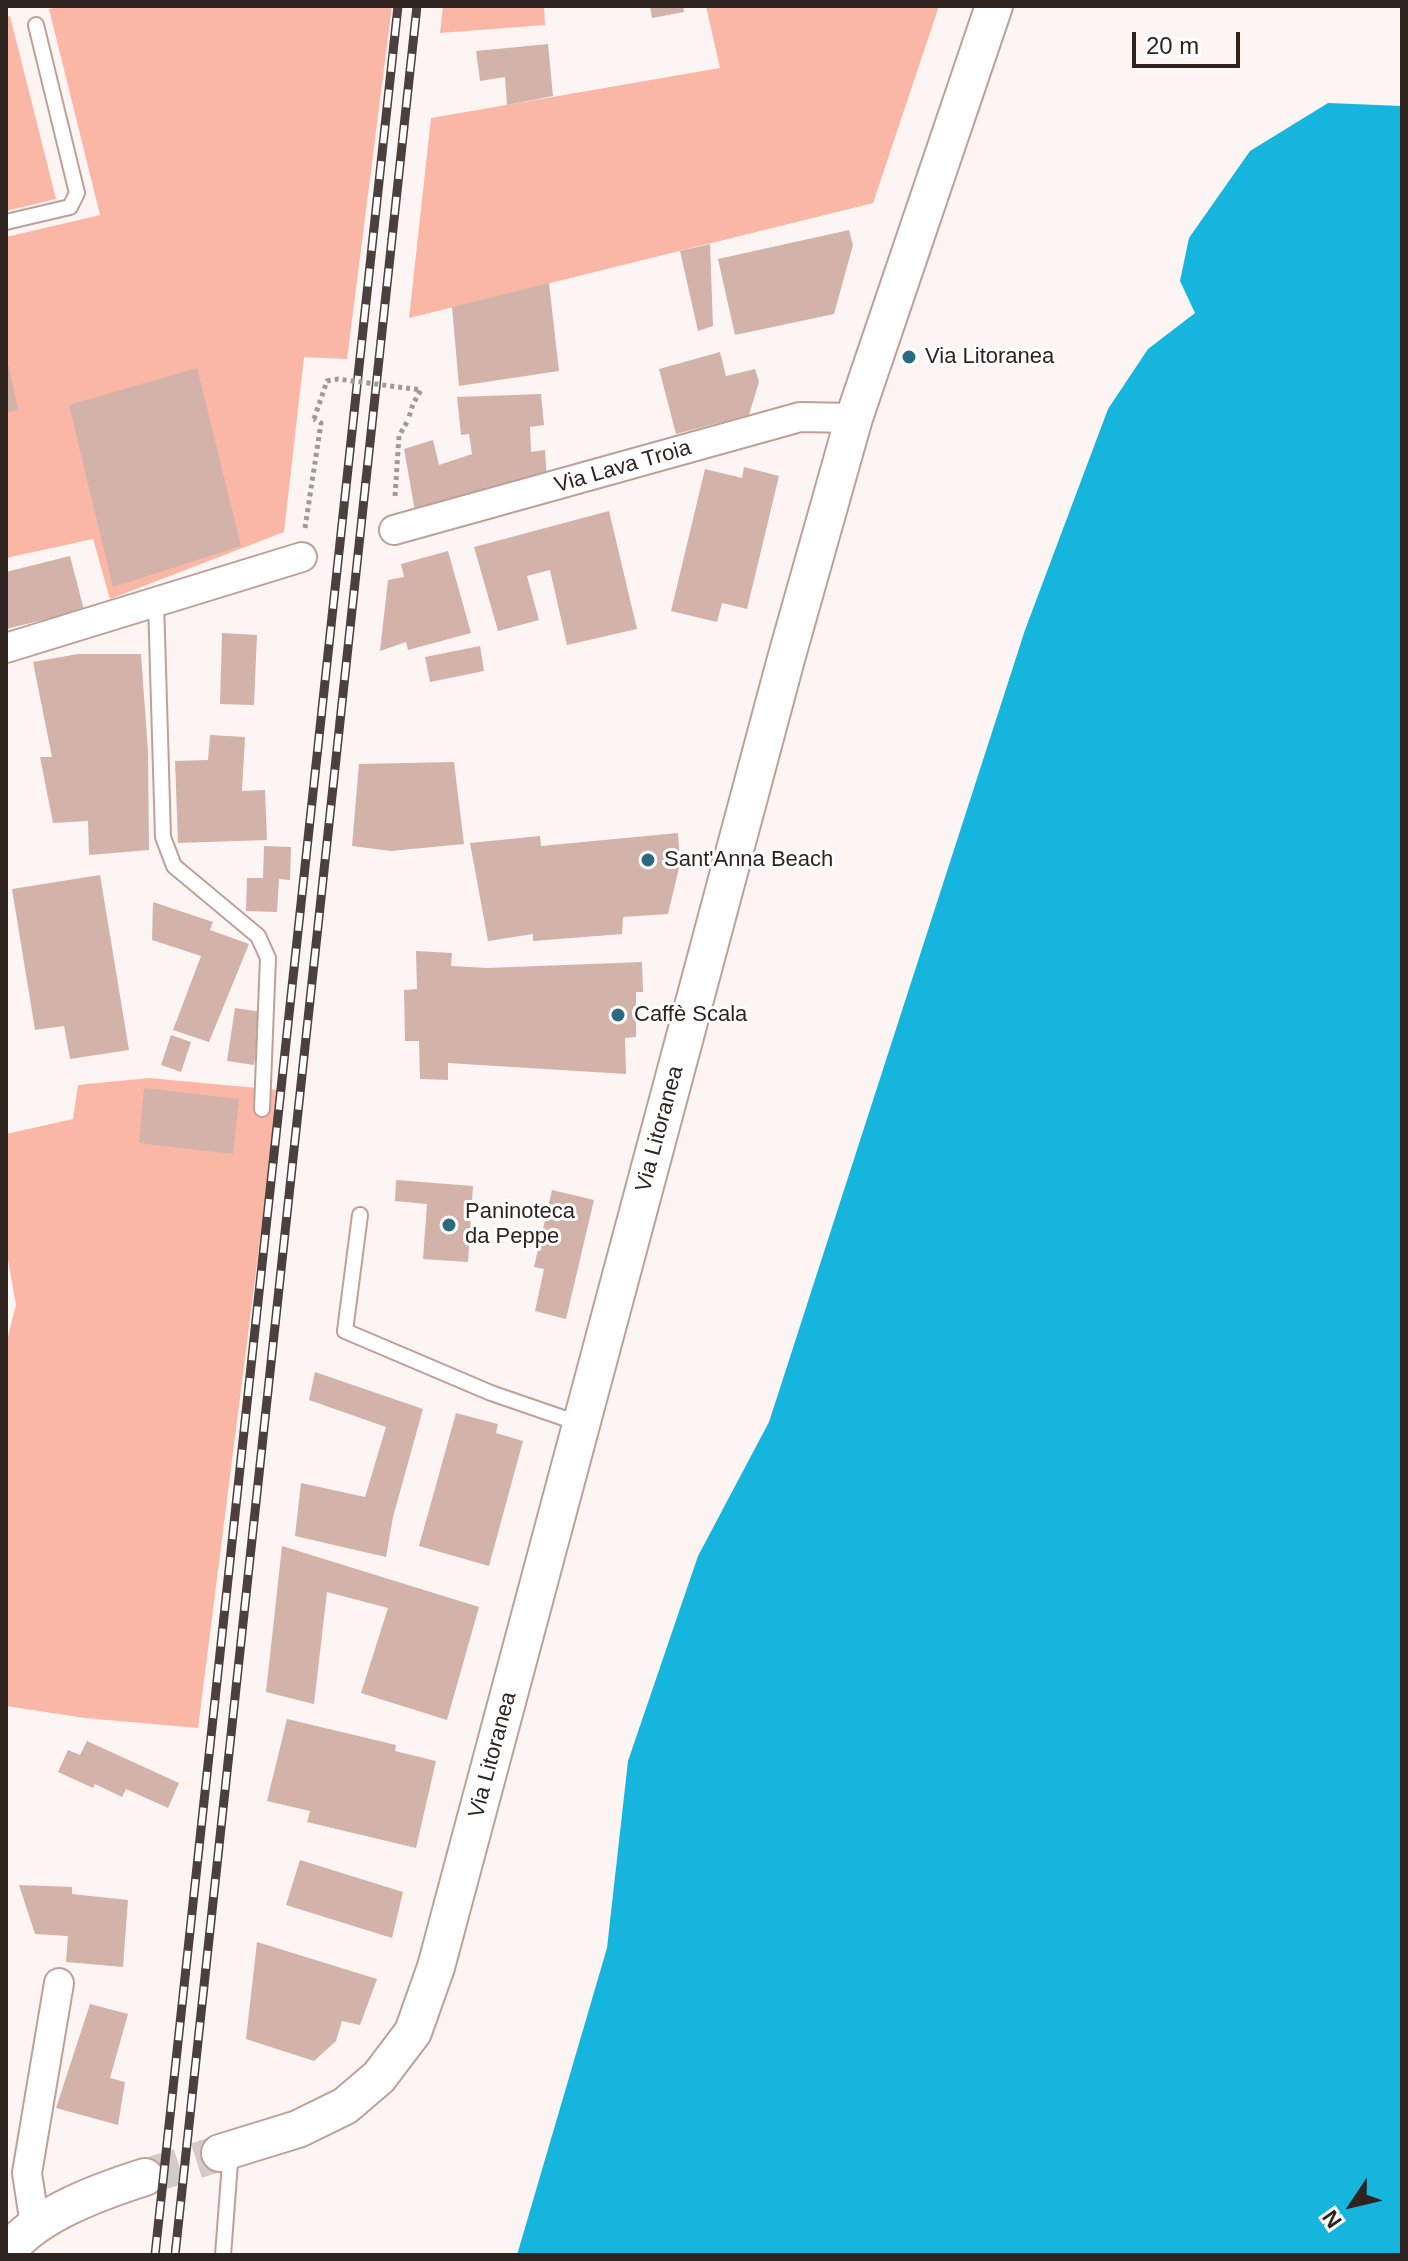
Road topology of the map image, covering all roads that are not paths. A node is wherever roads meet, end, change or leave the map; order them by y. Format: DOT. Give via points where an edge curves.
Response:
graph roads {
  1 [pos="994,6"];
  2 [pos="36,25"];
  3 [pos="6,222"];
  4 [pos="854,418"];
  5 [pos="394,530"];
  6 [pos="302,557"];
  7 [pos="156,602"];
  8 [pos="6,648"];
  9 [pos="262,1109"];
  10 [pos="360,1215"];
  11 [pos="581,1424"];
  12 [pos="59,1983"];
  13 [pos="225,2152"];
  14 [pos="145,2177"];
  15 [pos="35,2225"];
  16 [pos="6,2254"];
  17 [pos="223,2255"];
  1 -- 4 [label="street, Via Litoranea"];
  2 -- 3 [label="lane" via="77,193 70,207"];
  4 -- 5 [label="street, Via Lava Troia" via="800,417"];
  4 -- 11 [label="street, Via Litoranea"];
  6 -- 7 [label="street"];
  7 -- 8 [label="street"];
  7 -- 9 [label="lane" via="163,837 174,866 258,936 268,958"];
  10 -- 11 [label="lane" via="345,1331 491,1393"];
  11 -- 13 [label="street, Via Litoranea" via="436,1967 413,2032 379,2077 345,2106 298,2129"];
  12 -- 15 [label="street" via="27,2173"];
  13 -- 17 [label="lane"];
  14 -- 15 [label="street"];
  15 -- 16 [label="street"];
}
